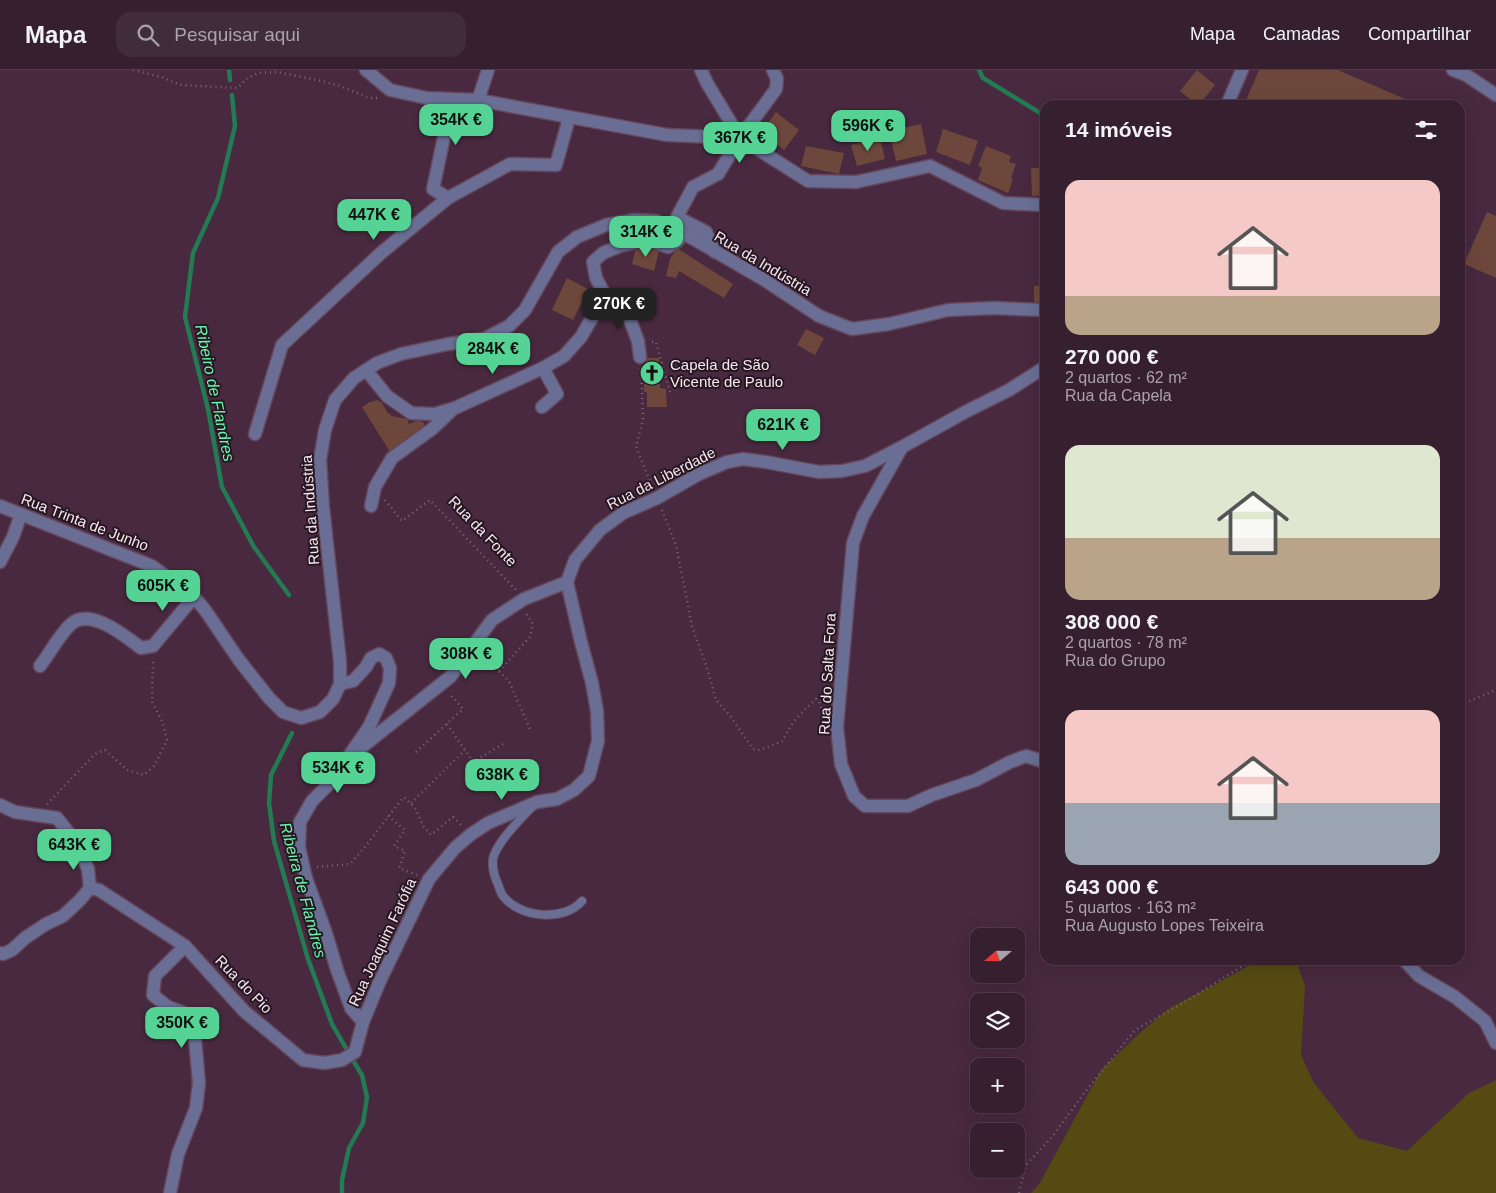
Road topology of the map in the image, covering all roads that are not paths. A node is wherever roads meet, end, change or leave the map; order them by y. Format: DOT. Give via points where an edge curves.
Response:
graph roads {
  1 [pos="366,70"];
  2 [pos="488,70"];
  3 [pos="700,70"];
  4 [pos="773,70"];
  5 [pos="1242,70"];
  6 [pos="1453,70"];
  7 [pos="1496,96"];
  8 [pos="452,99"];
  9 [pos="478,100"];
  10 [pos="1228,100"];
  11 [pos="569,118"];
  12 [pos="740,138"];
  13 [pos="448,198"];
  14 [pos="1040,205"];
  15 [pos="683,234"];
  16 [pos="716,252"];
  17 [pos="605,295"];
  18 [pos="1040,310"];
  19 [pos="640,357"];
  20 [pos="543,368"];
  21 [pos="366,370"];
  22 [pos="1040,370"];
  23 [pos="542,407"];
  24 [pos="455,408"];
  25 [pos="255,434"];
  26 [pos="902,447"];
  27 [pos="0,506"];
  28 [pos="371,506"];
  29 [pos="21,514"];
  30 [pos="0,562"];
  31 [pos="567,582"];
  32 [pos="194,597"];
  33 [pos="40,666"];
  34 [pos="340,684"];
  35 [pos="349,757"];
  36 [pos="1040,760"];
  37 [pos="537,802"];
  38 [pos="0,805"];
  39 [pos="90,888"];
  40 [pos="582,901"];
  41 [pos="185,946"];
  42 [pos="0,953"];
  43 [pos="1409,965"];
  44 [pos="363,1022"];
  45 [pos="1496,1042"];
  46 [pos="170,1193"];
  1 -- 8 [label="street" via="390,90 427,98"];
  2 -- 9 [label="street"];
  3 -- 12 [label="street"];
  4 -- 12 [label="street" via="777,79 776,90"];
  5 -- 10 [label="street"];
  6 -- 7 [label="street"];
  8 -- 9 [label="street"];
  8 -- 13 [label="street" via="433,190"];
  9 -- 11 [label="street"];
  11 -- 12 [label="street" via="668,135"];
  11 -- 13 [label="street" via="556,165 510,164"];
  12 -- 14 [label="street" via="808,181 856,182 930,166 1004,203"];
  12 -- 16 [label="street" via="718,174 693,187 677,217 706,232"];
  13 -- 25 [label="street" via="381,253 282,345"];
  15 -- 16 [label="street, Rua da Indústria"];
  15 -- 17 [label="street" via="668,247 647,240 603,253 593,262 596,278"];
  15 -- 21 [label="street, Rua da Indústria" via="656,221 641,220 606,225 577,237 558,252 524,310 509,326 484,339 401,354"];
  16 -- 18 [label="street, Rua da Indústria" via="819,316 852,329 948,310"];
  17 -- 19 [label="street" via="622,299 638,341"];
  17 -- 20 [label="street" via="581,337 564,356"];
  20 -- 23 [label="street" via="557,394"];
  20 -- 24 [label="street"];
  21 -- 24 [label="street" via="387,396 411,412 435,414"];
  21 -- 34 [label="street, Rua da Indústria" via="354,378 335,400 324,430 320,460"];
  22 -- 26 [label="street, Rua da Liberdade"];
  24 -- 28 [label="street" via="392,458 375,487"];
  26 -- 31 [label="street, Rua da Liberdade" via="865,466 842,471 819,472 743,459 727,462 623,513 600,530 575,560"];
  26 -- 36 [label="street, Rua do Salta Fora" via="863,516 853,542 837,727 841,764 854,796 865,806 908,806 976,780 1026,756"];
  27 -- 29 [label="street, Rua Trinta de Junho"];
  29 -- 30 [label="street"];
  29 -- 32 [label="street, Rua Trinta de Junho" via="152,566"];
  31 -- 35 [label="street" via="520,601 492,620 450,677"];
  31 -- 37 [label="street, Rua Joaquim Farófia" via="592,683 598,741 589,776 574,790 557,799"];
  32 -- 33 [label="street" via="153,646 141,648 94,619 80,618 71,624"];
  32 -- 34 [label="street, Rua Trinta de Junho" via="239,660 283,712 301,718 320,712 333,699"];
  34 -- 35 [label="street" via="353,681 379,654 386,658 390,668 389,683 369,727"];
  35 -- 44 [label="street" via="312,801 300,822 299,847 337,970 351,1008"];
  37 -- 40 [label="lane" via="504,839 494,858 494,873 502,896 531,914 544,915 558,914"];
  37 -- 44 [label="street, Rua Joaquim Farófia" via="488,823 470,835 429,879"];
  38 -- 39 [label="street" via="15,812 57,818 76,842 88,869"];
  39 -- 41 [label="street, Rua do Pio" via="99,890"];
  39 -- 42 [label="street" via="63,916 46,924 12,950"];
  41 -- 44 [label="street, Rua do Pio" via="244,1010 303,1060 324,1063 342,1060 355,1052"];
  41 -- 46 [label="street" via="155,976 153,995 168,1007 192,1016 195,1035 199,1083 196,1108 178,1154"];
  43 -- 45 [label="street" via="1419,976 1455,997 1485,1021"];
}
